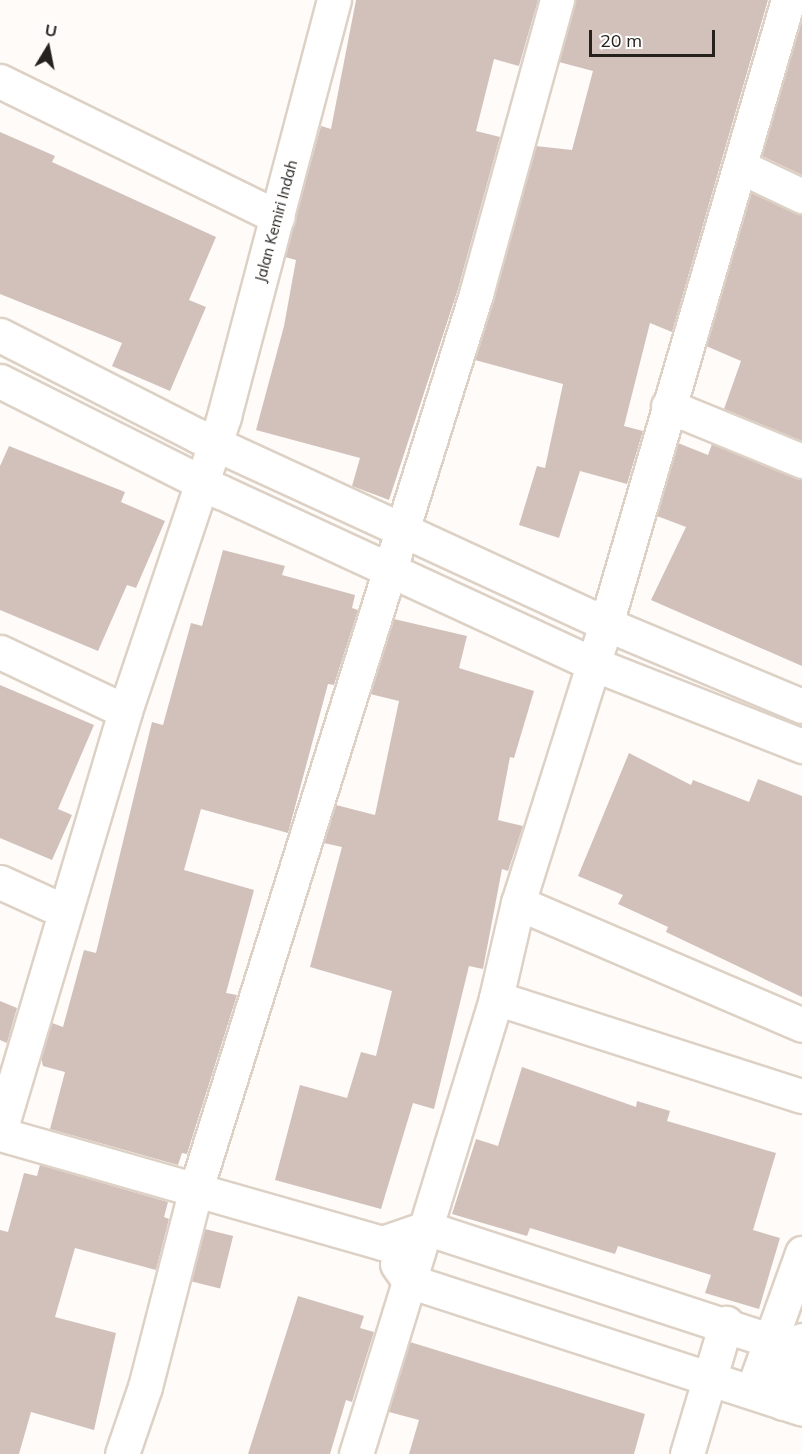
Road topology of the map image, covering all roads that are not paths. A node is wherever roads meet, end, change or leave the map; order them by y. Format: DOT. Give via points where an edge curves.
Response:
graph roads {
  1 [pos="334,0"];
  2 [pos="557,0"];
  3 [pos="789,0"];
  4 [pos="0,81"];
  5 [pos="741,166"];
  6 [pos="802,196"];
  7 [pos="277,217"];
  8 [pos="0,336"];
  9 [pos="0,381"];
  10 [pos="669,406"];
  11 [pos="215,442"];
  12 [pos="802,461"];
  13 [pos="201,482"];
  14 [pos="399,527"];
  15 [pos="388,566"];
  16 [pos="606,624"];
  17 [pos="0,652"];
  18 [pos="593,664"];
  19 [pos="802,706"];
  20 [pos="125,711"];
  21 [pos="802,746"];
  22 [pos="0,882"];
  23 [pos="518,903"];
  24 [pos="64,911"];
  25 [pos="496,998"];
  26 [pos="802,1026"];
  27 [pos="802,1096"];
  28 [pos="0,1133"];
  29 [pos="195,1192"];
  30 [pos="426,1228"];
  31 [pos="382,1244"];
  32 [pos="802,1253"];
  33 [pos="410,1281"];
  34 [pos="726,1323"];
  35 [pos="794,1345"];
  36 [pos="711,1377"];
  37 [pos="752,1392"];
  38 [pos="793,1406"];
  39 [pos="122,1454"];
  40 [pos="356,1454"];
  41 [pos="687,1454"];
  1 -- 7 [label="street, Jalan Kemiri Indah"];
  2 -- 14 [label="street" via="476,294"];
  3 -- 5 [label="street"];
  4 -- 7 [label="street"];
  5 -- 6 [label="street"];
  5 -- 10 [label="street"];
  7 -- 11 [label="street, Jalan Kemiri Indah"];
  8 -- 11 [label="street"];
  9 -- 13 [label="street"];
  10 -- 12 [label="street"];
  10 -- 16 [label="street"];
  11 -- 13 [label="street, Jalan Kemiri Indah"];
  11 -- 14 [label="street"];
  13 -- 15 [label="street"];
  13 -- 20 [label="street, Jalan Kemiri Indah"];
  14 -- 15 [label="street"];
  14 -- 16 [label="street"];
  15 -- 18 [label="street"];
  15 -- 29 [label="street"];
  16 -- 18 [label="street"];
  16 -- 19 [label="street"];
  17 -- 20 [label="street"];
  18 -- 21 [label="street"];
  18 -- 23 [label="street"];
  20 -- 24 [label="street, Jalan Kemiri Indah"];
  22 -- 24 [label="street"];
  23 -- 25 [label="street"];
  23 -- 26 [label="street"];
  24 -- 28 [label="street, Jalan Kemiri Indah"];
  25 -- 27 [label="street"];
  25 -- 30 [label="street"];
  28 -- 29 [label="street"];
  29 -- 31 [label="street"];
  29 -- 39 [label="street" via="145,1387"];
  30 -- 31 [label="street"];
  30 -- 33 [label="street"];
  30 -- 34 [label="street"];
  31 -- 33 [label="street"];
  32 -- 35 [label="street"];
  33 -- 36 [label="street"];
  33 -- 40 [label="street"];
  34 -- 35 [label="street"];
  34 -- 36 [label="street"];
  35 -- 37 [label="street"];
  35 -- 38 [label="street"];
  36 -- 37 [label="street"];
  36 -- 41 [label="street"];
  37 -- 38 [label="street"];
}
